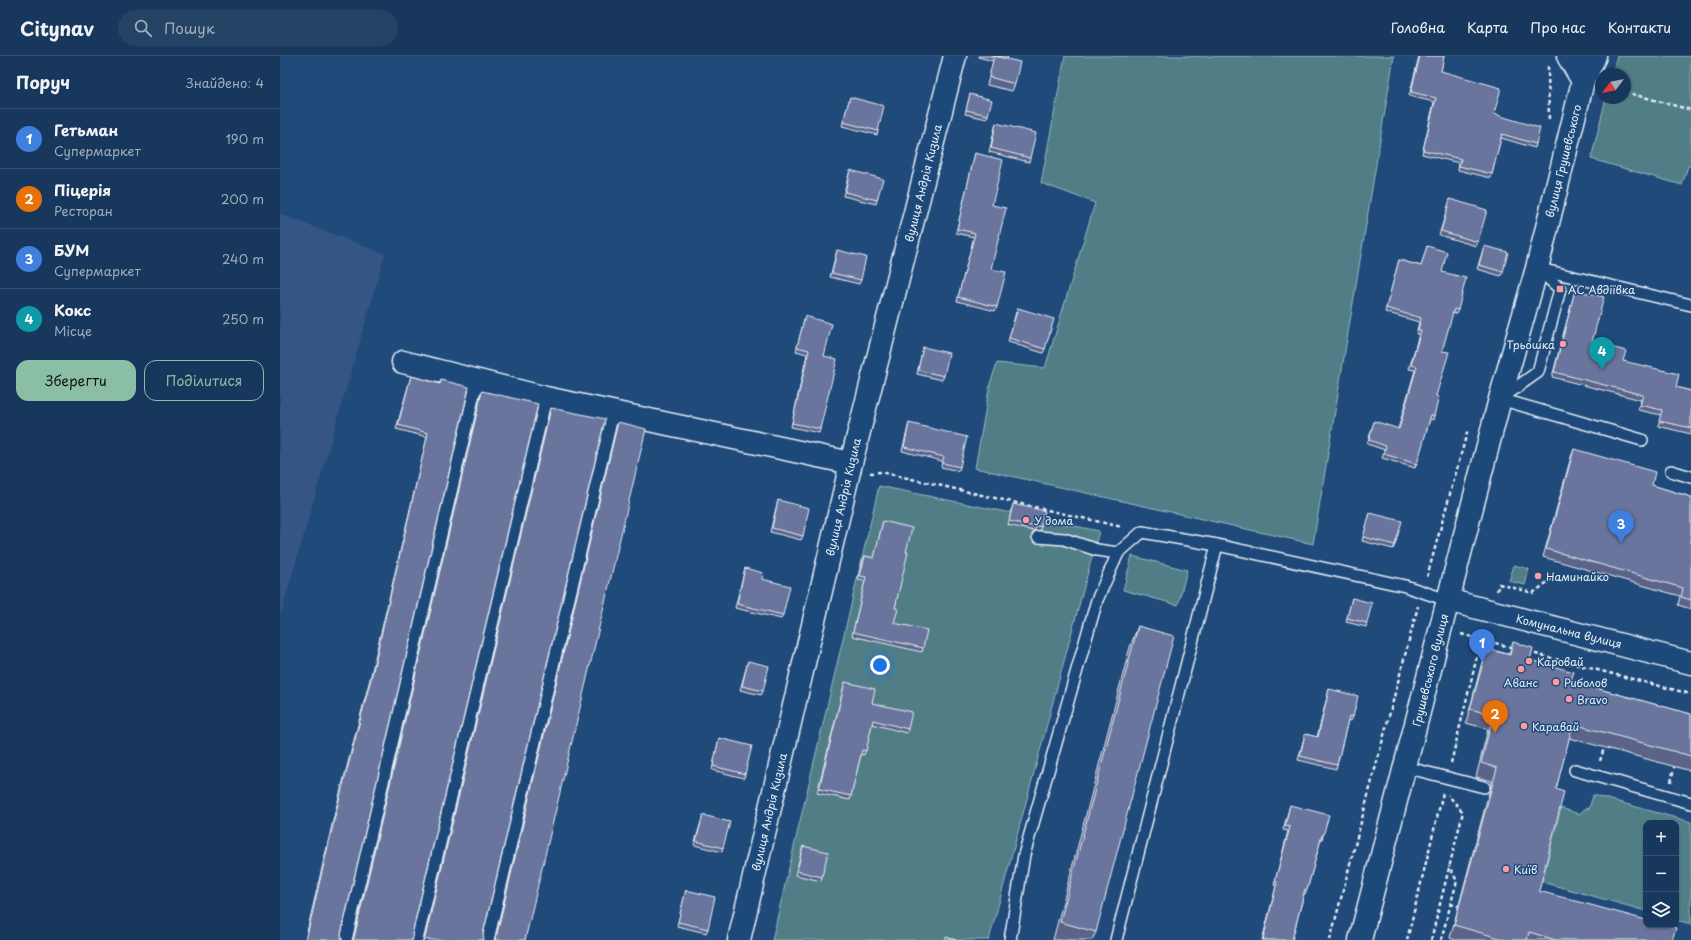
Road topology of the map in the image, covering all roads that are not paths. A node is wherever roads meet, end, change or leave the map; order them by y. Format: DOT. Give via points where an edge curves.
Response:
graph roads {
  1 [pos="955,56"];
  2 [pos="1595,56"];
  3 [pos="1558,60"];
  4 [pos="1583,81"];
  5 [pos="1537,268"];
  6 [pos="1691,305"];
  7 [pos="403,362"];
  8 [pos="477,380"];
  9 [pos="546,398"];
  10 [pos="1500,399"];
  11 [pos="613,412"];
  12 [pos="1642,440"];
  13 [pos="851,463"];
  14 [pos="1671,471"];
  15 [pos="1691,477"];
  16 [pos="1038,536"];
  17 [pos="1217,545"];
  18 [pos="1118,554"];
  19 [pos="1447,600"];
  20 [pos="1691,663"];
  21 [pos="1405,766"];
  22 [pos="1575,770"];
  23 [pos="1484,787"];
  24 [pos="1691,803"];
  25 [pos="346,940"];
  26 [pos="417,940"];
  27 [pos="488,940"];
  28 [pos="739,940"];
  29 [pos="1010,940"];
  30 [pos="1116,940"];
  31 [pos="1360,940"];
  1 -- 13 [label="street, вулиця Андрія Кизила"];
  2 -- 4 [label="street, вулиця Грушевського"];
  3 -- 4 [label="street"];
  4 -- 5 [label="street, вулиця Грушевського"];
  5 -- 6 [label="lane"];
  5 -- 10 [label="street, вулиця Грушевського"];
  5 -- 10 [label="lane" via="1560,289 1538,372"];
  7 -- 8 [label="street"];
  8 -- 9 [label="street"];
  8 -- 25 [label="lane"];
  9 -- 11 [label="street"];
  9 -- 26 [label="lane"];
  10 -- 12 [label="lane"];
  10 -- 19 [label="street, Грушевського вулиця"];
  11 -- 13 [label="street"];
  11 -- 27 [label="lane"];
  13 -- 28 [label="street, вулиця Андрія Кизила"];
  14 -- 15 [label="lane"];
  16 -- 18 [label="lane" via="1064,539"];
  17 -- 18 [label="lane" via="1142,532"];
  17 -- 19 [label="lane" via="1405,586"];
  17 -- 30 [label="lane"];
  18 -- 29 [label="lane" via="1097,600 1026,847"];
  19 -- 20 [label="street, Комунальна вулиця"];
  19 -- 21 [label="street, Грушевського вулиця"];
  21 -- 23 [label="lane"];
  21 -- 31 [label="street, Грушевського вулиця"];
  22 -- 24 [label="lane"];
}
